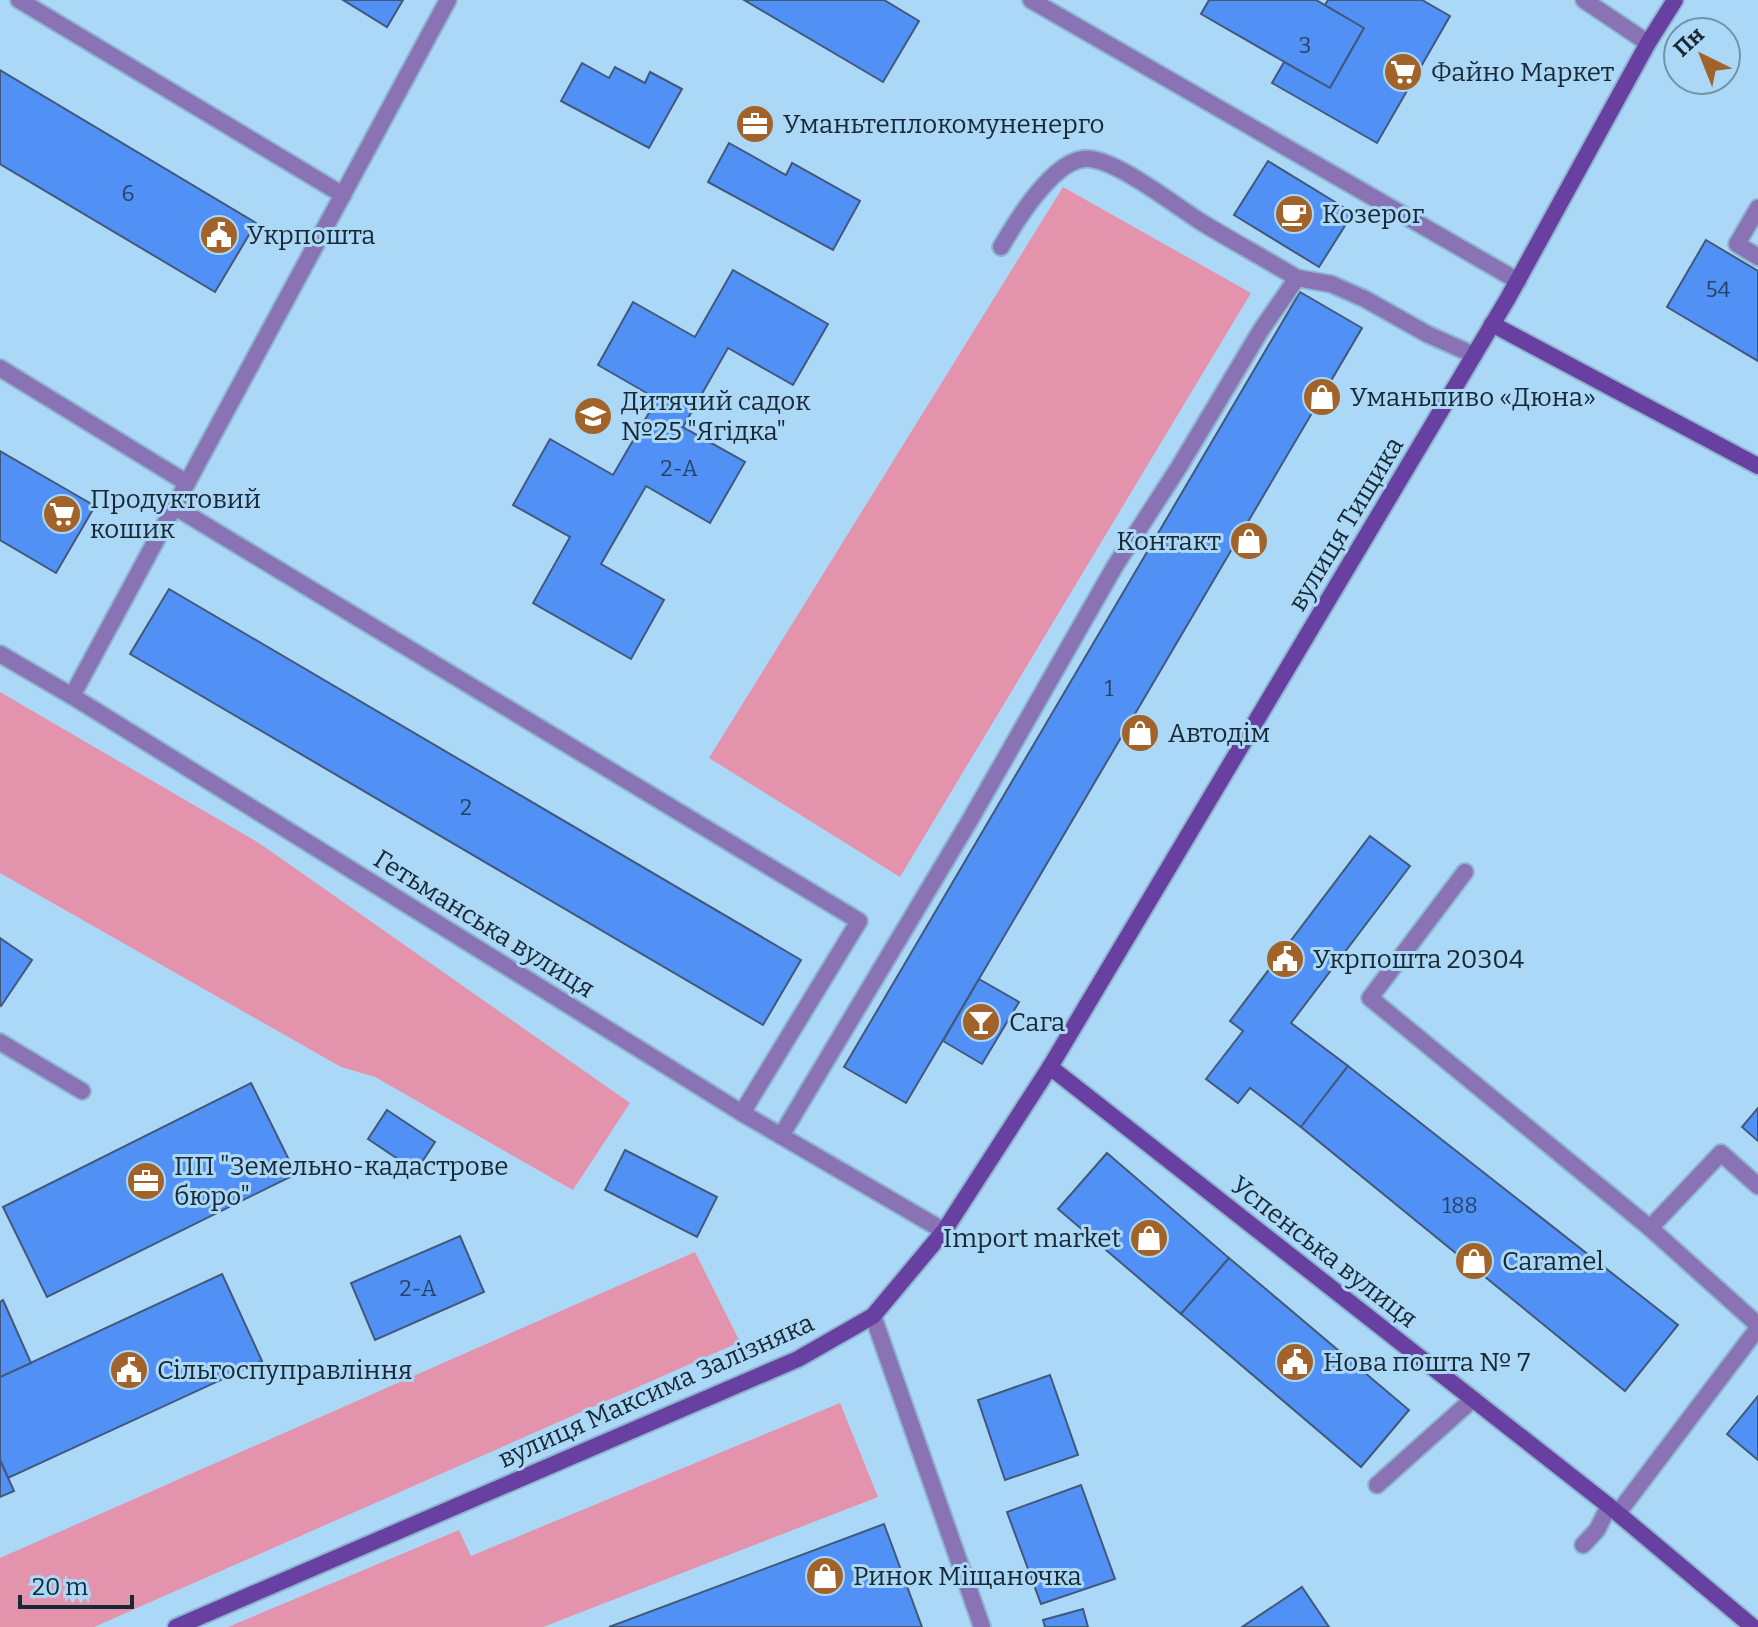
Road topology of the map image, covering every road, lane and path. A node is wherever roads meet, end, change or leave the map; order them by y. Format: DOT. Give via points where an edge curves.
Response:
graph roads {
  1 [pos="19,0"];
  2 [pos="448,0"];
  3 [pos="1031,0"];
  4 [pos="1584,0"];
  5 [pos="1675,0"];
  6 [pos="1648,43"];
  7 [pos="343,195"];
  8 [pos="1758,208"];
  9 [pos="1001,247"];
  10 [pos="1758,257"];
  11 [pos="1297,278"];
  12 [pos="1518,281"];
  13 [pos="1492,324"];
  14 [pos="1474,355"];
  15 [pos="0,368"];
  16 [pos="1758,466"];
  17 [pos="187,483"];
  18 [pos="175,507"];
  19 [pos="0,654"];
  20 [pos="72,696"];
  21 [pos="1465,872"];
  22 [pos="0,1042"];
  23 [pos="1050,1067"];
  24 [pos="82,1091"];
  25 [pos="742,1113"];
  26 [pos="781,1136"];
  27 [pos="1758,1186"];
  28 [pos="1650,1228"];
  29 [pos="944,1231"];
  30 [pos="873,1316"];
  31 [pos="1758,1326"];
  32 [pos="1473,1399"];
  33 [pos="1377,1485"];
  34 [pos="1614,1509"];
  35 [pos="1583,1545"];
  36 [pos="176,1627"];
  37 [pos="982,1627"];
  38 [pos="1753,1627"];
  1 -- 7 [label="street"];
  2 -- 7 [label="street"];
  3 -- 12 [label="street"];
  4 -- 6 [label="street"];
  5 -- 6 [label="main road, вулиця Тищика"];
  6 -- 12 [label="main road, вулиця Тищика"];
  7 -- 17 [label="street"];
  8 -- 10 [label="street" via="1737,244"];
  9 -- 11 [label="street" via="1059,170 1083,159 1097,160"];
  11 -- 14 [label="street" via="1331,284"];
  11 -- 26 [label="street" via="1115,566"];
  12 -- 13 [label="main road, вулиця Тищика"];
  13 -- 14 [label="main road, вулиця Тищика"];
  13 -- 16 [label="main road"];
  14 -- 23 [label="main road, вулиця Тищика"];
  15 -- 17 [label="street"];
  17 -- 18 [label="street"];
  18 -- 20 [label="street"];
  18 -- 25 [label="street" via="859,921"];
  19 -- 20 [label="street, Гетьманська вулиця"];
  20 -- 25 [label="street, Гетьманська вулиця"];
  21 -- 28 [label="street" via="1370,998"];
  22 -- 24 [label="street"];
  23 -- 29 [label="main road, вулиця Максима Залізняка"];
  23 -- 32 [label="main road, Успенська вулиця"];
  25 -- 26 [label="street, Гетьманська вулиця"];
  26 -- 29 [label="street, Гетьманська вулиця"];
  27 -- 28 [label="street" via="1721,1153"];
  28 -- 31 [label="street"];
  29 -- 30 [label="main road, вулиця Максима Залізняка"];
  30 -- 36 [label="main road, вулиця Максима Залізняка" via="798,1359"];
  30 -- 37 [label="street"];
  31 -- 34 [label="street"];
  32 -- 33 [label="street"];
  32 -- 34 [label="main road, Успенська вулиця"];
  34 -- 35 [label="street"];
  34 -- 38 [label="main road, Успенська вулиця"];
}
